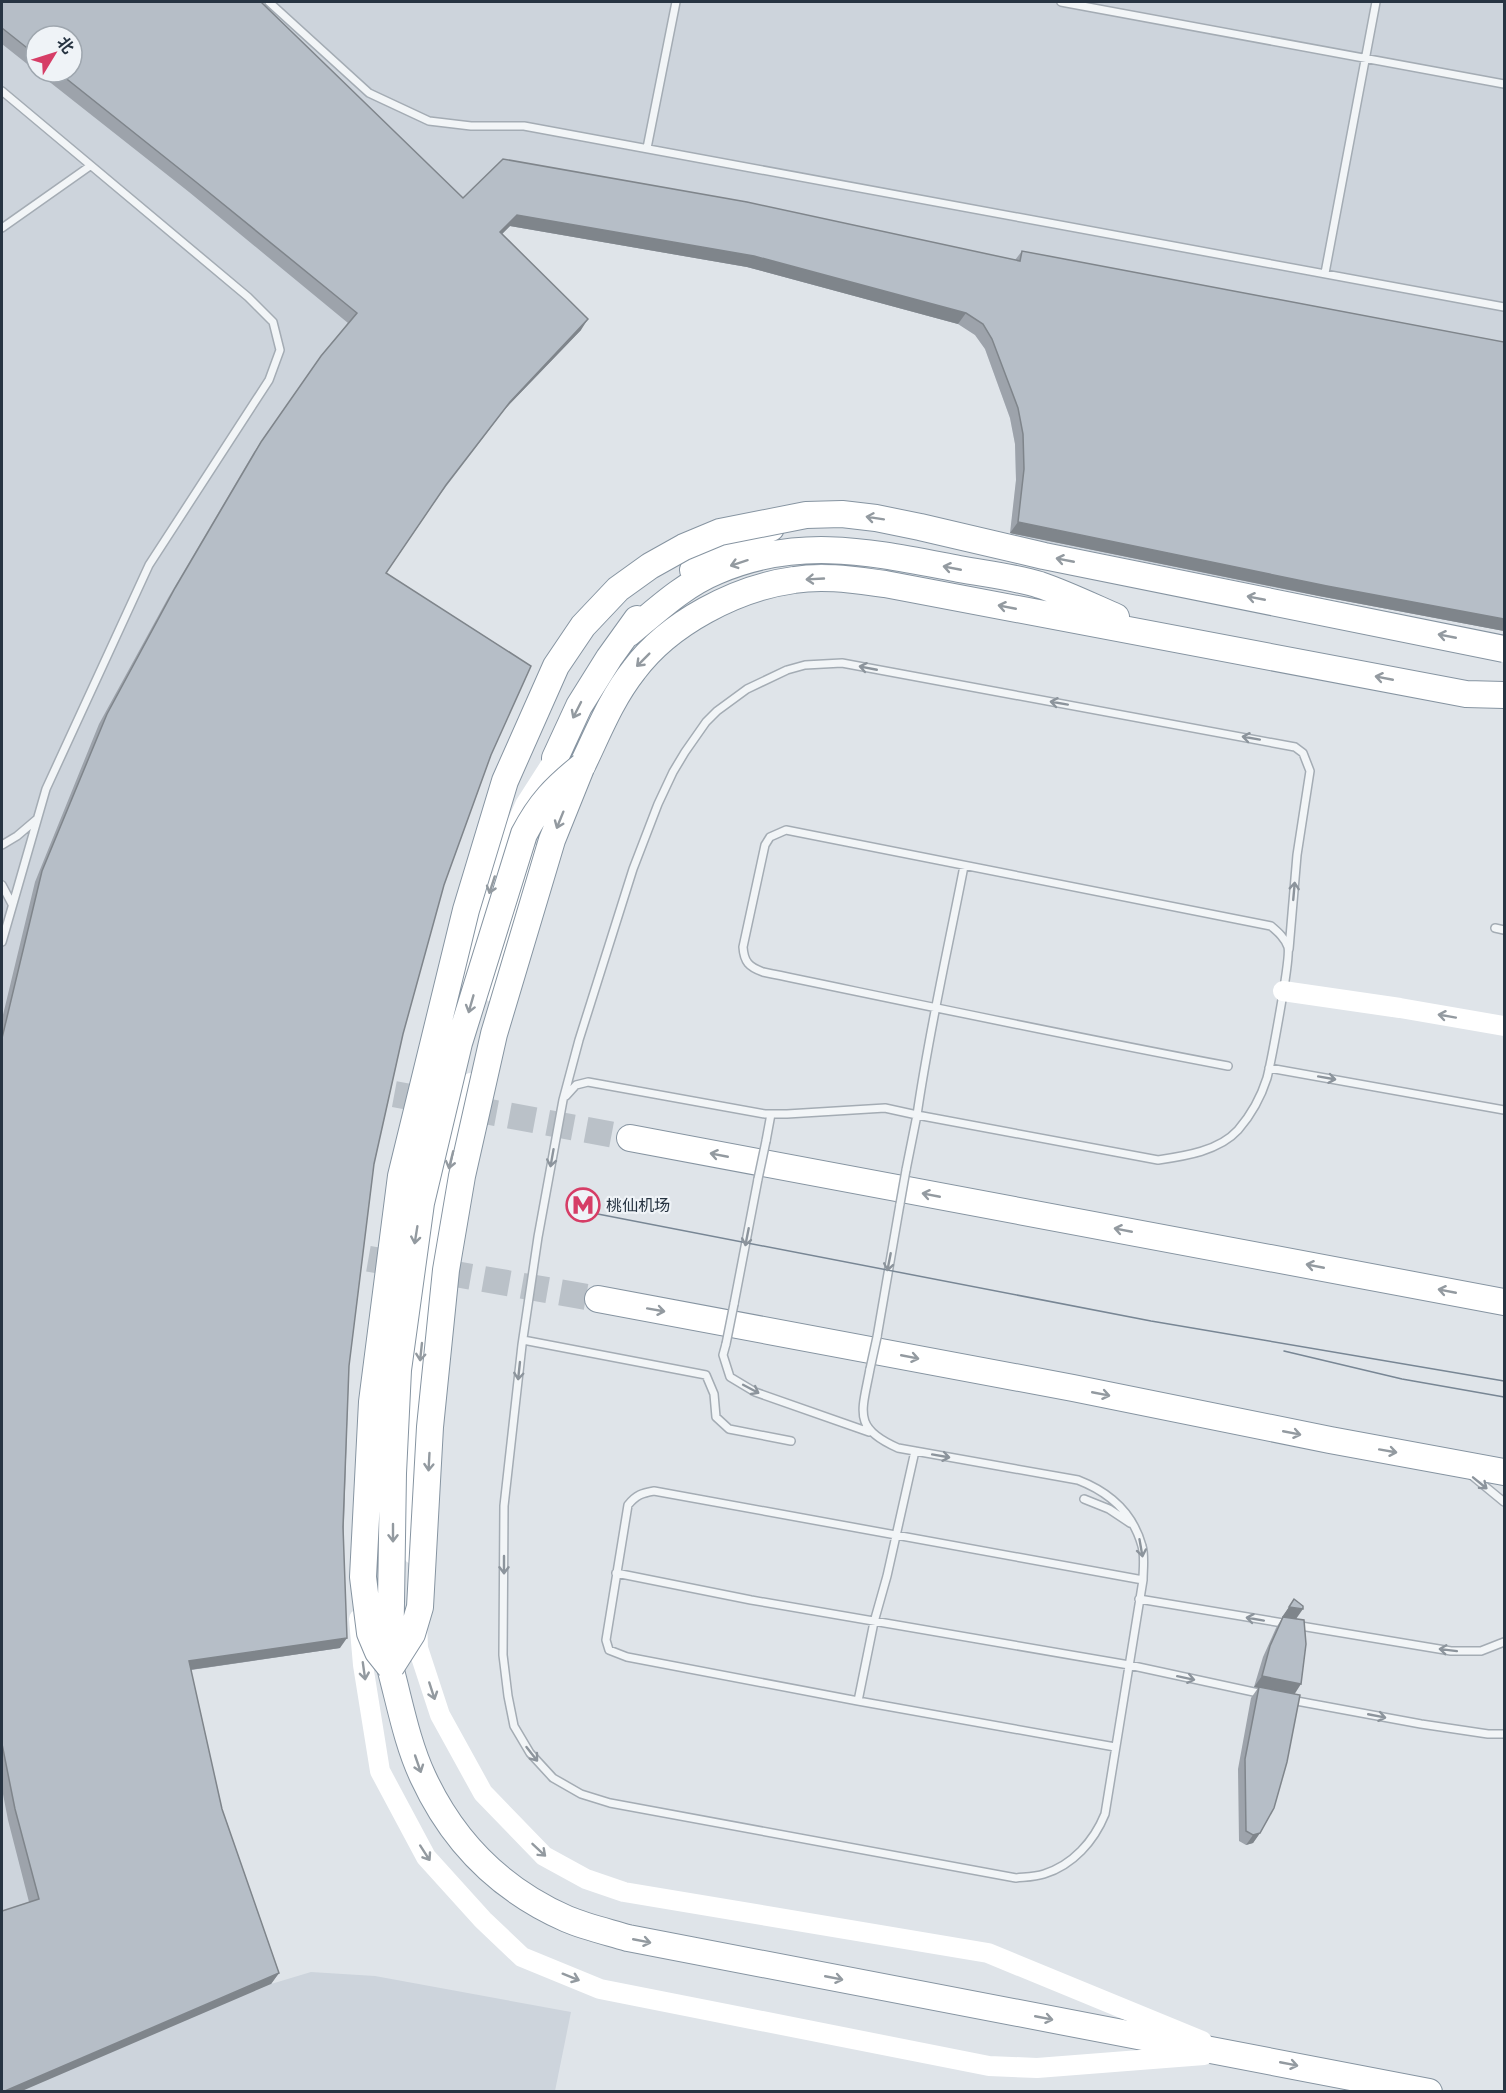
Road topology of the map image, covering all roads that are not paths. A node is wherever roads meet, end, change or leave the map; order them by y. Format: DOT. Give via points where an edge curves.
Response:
graph roads {
  1 [pos="269,2"];
  2 [pos="676,2"];
  3 [pos="1061,2"];
  4 [pos="1376,2"];
  5 [pos="1365,58"];
  6 [pos="1504,84"];
  7 [pos="2,92"];
  8 [pos="647,148"];
  9 [pos="90,166"];
  10 [pos="2,228"];
  11 [pos="1324,273"];
  12 [pos="1504,307"];
  13 [pos="806,515"];
  14 [pos="628,634"];
  15 [pos="1166,637"];
  16 [pos="1504,649"];
  17 [pos="1504,695"];
  18 [pos="555,758"];
  19 [pos="582,766"];
  20 [pos="37,819"];
  21 [pos="2,845"];
  22 [pos="964,866"];
  23 [pos="2,885"];
  24 [pos="12,904"];
  25 [pos="1495,928"];
  26 [pos="1504,930"];
  27 [pos="2,942"];
  28 [pos="1289,949"];
  29 [pos="1283,991"];
  30 [pos="936,1007"];
  31 [pos="1504,1026"];
  32 [pos="1228,1066"];
  33 [pos="1269,1068"];
  34 [pos="563,1100"];
  35 [pos="1504,1110"];
  36 [pos="771,1114"];
  37 [pos="917,1115"];
  38 [pos="630,1138"];
  39 [pos="598,1299"];
  40 [pos="1504,1302"];
  41 [pos="523,1340"];
  42 [pos="869,1432"];
  43 [pos="791,1441"];
  44 [pos="915,1451"];
  45 [pos="1456,1463"];
  46 [pos="1504,1472"];
  47 [pos="1084,1499"];
  48 [pos="1504,1502"];
  49 [pos="1134,1526"];
  50 [pos="894,1536"];
  51 [pos="616,1573"];
  52 [pos="1143,1580"];
  53 [pos="1139,1599"];
  54 [pos="874,1622"];
  55 [pos="1504,1642"];
  56 [pos="1129,1665"];
  57 [pos="390,1667"];
  58 [pos="1266,1695"];
  59 [pos="1288,1699"];
  60 [pos="858,1701"];
  61 [pos="1504,1734"];
  62 [pos="1115,1747"];
  63 [pos="1231,2053"];
  64 [pos="1429,2091"];
  1 -- 8 [label="lane" via="369,93 429,121 524,126"];
  2 -- 8 [label="lane"];
  3 -- 5 [label="lane"];
  4 -- 5 [label="lane"];
  5 -- 6 [label="lane"];
  5 -- 11 [label="lane"];
  7 -- 9 [label="lane"];
  8 -- 11 [label="lane"];
  9 -- 10 [label="lane"];
  9 -- 20 [label="lane" via="248,297 273,322 280,350 269,380 149,565 46,789"];
  11 -- 12 [label="lane"];
  13 -- 14 [label="highway, bridge" via="727,546 642,610"];
  16 -- 13 [label="highway, one-way, bridge" via="876,518"];
  13 -- 57 [label="highway, bridge" via="720,532 684,547 618,589 583,626 556,666 505,781 466,910 401,1176 372,1402 363,1577 370,1633"];
  15 -- 14 [label="highway, one-way" via="1039,585 838,550 770,555 717,571 672,597"];
  14 -- 18 [label="highway, one-way" via="579,706"];
  17 -- 15 [label="highway, one-way" via="1466,694"];
  15 -- 19 [label="highway, one-way" via="838,578 794,580 761,587 732,597 685,624 657,646 616,694"];
  18 -- 63 [label="street, one-way" via="436,1217 409,1470 418,1648 440,1715 483,1793 544,1856 586,1878 624,1892 988,1953"];
  18 -- 63 [label="street, one-way" via="525,805 499,863 446,1023 390,1222 363,1430 357,1597 380,1771 426,1857 483,1920 522,1957 600,1989 989,2066 1037,2068"];
  19 -- 57 [label="highway, one-way, bridge" via="552,840 498,1023 462,1176 446,1270 430,1427 420,1607 412,1634"];
  19 -- 57 [label="highway, one-way, bridge" via="554,789 524,834 459,1043 421,1203 398,1370"];
  20 -- 21 [label="lane"];
  20 -- 24 [label="lane"];
  22 -- 28 [label="lane" via="1271,926"];
  22 -- 30 [label="lane"];
  22 -- 30 [label="lane" via="786,830 777,832 765,845 743,947 744,959 763,972"];
  23 -- 24 [label="lane"];
  24 -- 27 [label="lane"];
  25 -- 26 [label="lane"];
  28 -- 29 [label="lane"];
  28 -- 34 [label="lane, one-way" via="1297,855 1310,771 1303,753 1295,747 842,663 805,665 767,679 732,699 706,722 673,772 630,879"];
  31 -- 29 [label="street, one-way"];
  29 -- 33 [label="lane"];
  30 -- 32 [label="lane"];
  30 -- 37 [label="lane"];
  33 -- 35 [label="lane, one-way"];
  33 -- 37 [label="lane" via="1254,1108 1237,1132 1219,1144 1186,1156 1158,1160"];
  34 -- 36 [label="lane" via="576,1085 588,1082"];
  34 -- 41 [label="lane, one-way"];
  36 -- 37 [label="lane" via="885,1108"];
  36 -- 42 [label="lane, one-way, bridge" via="723,1355 730,1377 755,1392"];
  37 -- 42 [label="lane, one-way, bridge" via="870,1369 863,1416"];
  40 -- 38 [label="highway, one-way"];
  39 -- 45 [label="highway, one-way"];
  41 -- 43 [label="lane" via="706,1375 714,1394 716,1417 729,1429"];
  41 -- 62 [label="lane, one-way" via="504,1506 503,1655 514,1726 530,1753 554,1778 580,1794 610,1803 1016,1878 1043,1875 1063,1865 1098,1833 1105,1814"];
  42 -- 44 [label="lane" via="890,1445"];
  44 -- 49 [label="lane, one-way" via="1078,1480 1098,1488 1121,1505"];
  44 -- 50 [label="lane"];
  45 -- 46 [label="highway"];
  45 -- 48 [label="lane, one-way"];
  47 -- 49 [label="lane" via="1109,1509"];
  49 -- 52 [label="lane, one-way" via="1143,1548"];
  50 -- 51 [label="lane" via="654,1491 634,1497 628,1505"];
  50 -- 52 [label="lane"];
  50 -- 54 [label="lane"];
  51 -- 54 [label="lane"];
  51 -- 60 [label="lane" via="606,1640 609,1650 618,1655"];
  52 -- 53 [label="lane"];
  55 -- 53 [label="lane, one-way" via="1481,1651 1451,1652"];
  53 -- 56 [label="lane"];
  54 -- 56 [label="lane"];
  54 -- 60 [label="lane"];
  56 -- 58 [label="lane, one-way"];
  56 -- 62 [label="lane"];
  57 -- 63 [label="highway, one-way" via="422,1776 459,1839 509,1886 568,1920 628,1938"];
  59 -- 61 [label="lane, one-way" via="1432,1726"];
  60 -- 62 [label="lane"];
  63 -- 64 [label="highway, one-way"];
}
